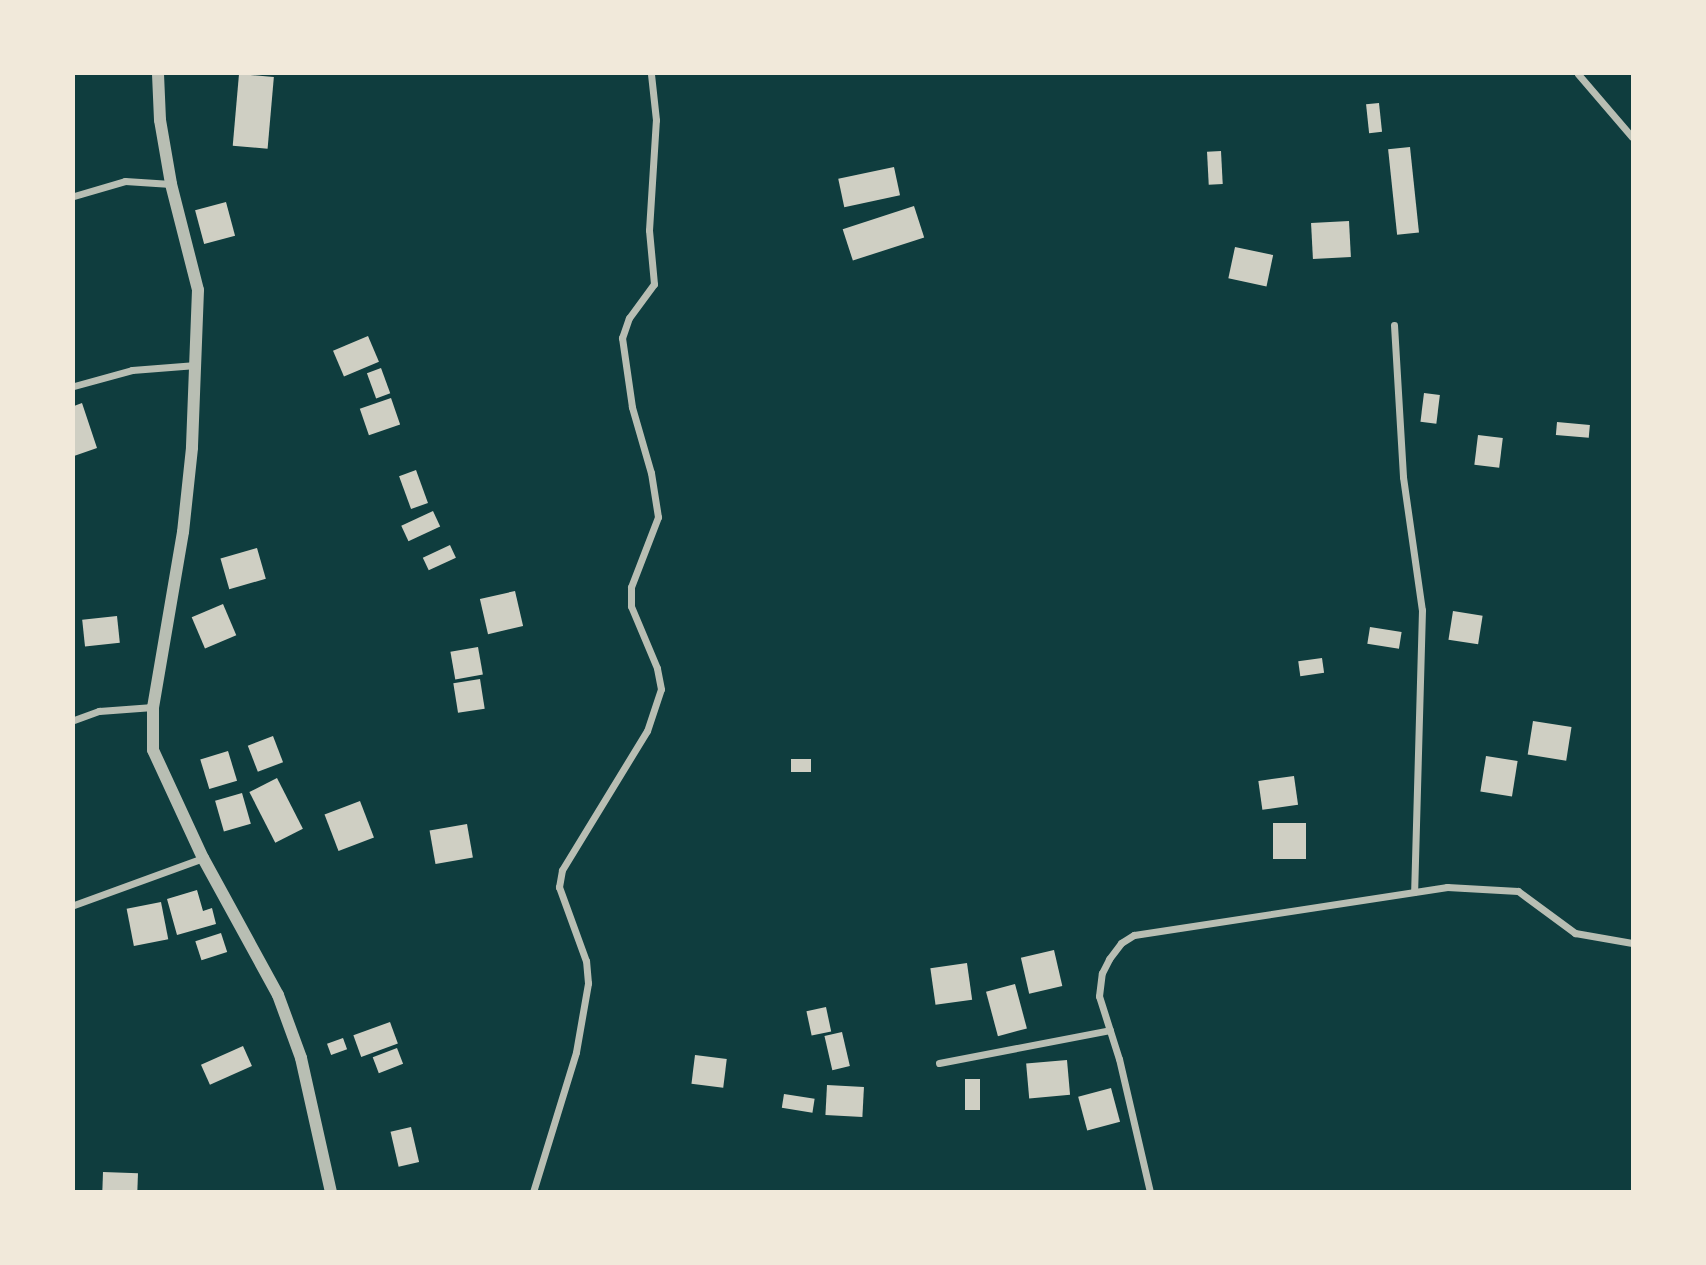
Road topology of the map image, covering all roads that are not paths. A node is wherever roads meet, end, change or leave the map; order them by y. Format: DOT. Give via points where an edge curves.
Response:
graph roads {
  1 [pos="158,74"];
  2 [pos="651,74"];
  3 [pos="1578,74"];
  4 [pos="1633,137"];
  5 [pos="171,184"];
  6 [pos="74,196"];
  7 [pos="1394,325"];
  8 [pos="197,365"];
  9 [pos="74,386"];
  10 [pos="153,707"];
  11 [pos="74,720"];
  12 [pos="203,858"];
  13 [pos="1414,892"];
  14 [pos="74,905"];
  15 [pos="1633,943"];
  16 [pos="1110,1030"];
  17 [pos="939,1063"];
  18 [pos="331,1192"];
  19 [pos="533,1192"];
  20 [pos="1150,1192"];
  1 -- 5 [label="street"];
  2 -- 19 [label="street" via="656,120 649,229 654,284 629,318 622,338 632,407 658,517 631,587 631,606 657,668 661,690 647,731 562,870 559,887 586,961 588,983 576,1052"];
  3 -- 4 [label="street"];
  5 -- 6 [label="street" via="125,181"];
  5 -- 8 [label="street" via="198,289"];
  7 -- 13 [label="street" via="1403,477 1422,610"];
  8 -- 9 [label="street" via="132,370"];
  8 -- 10 [label="street" via="183,532"];
  10 -- 11 [label="street" via="100,710"];
  10 -- 12 [label="street" via="153,750"];
  12 -- 14 [label="street"];
  12 -- 18 [label="street" via="278,995 301,1058"];
  13 -- 15 [label="street" via="1447,887 1518,891 1574,933"];
  13 -- 16 [label="street" via="1134,935 1121,943 1102,973 1099,996"];
  16 -- 17 [label="street"];
  16 -- 20 [label="street"];
}
